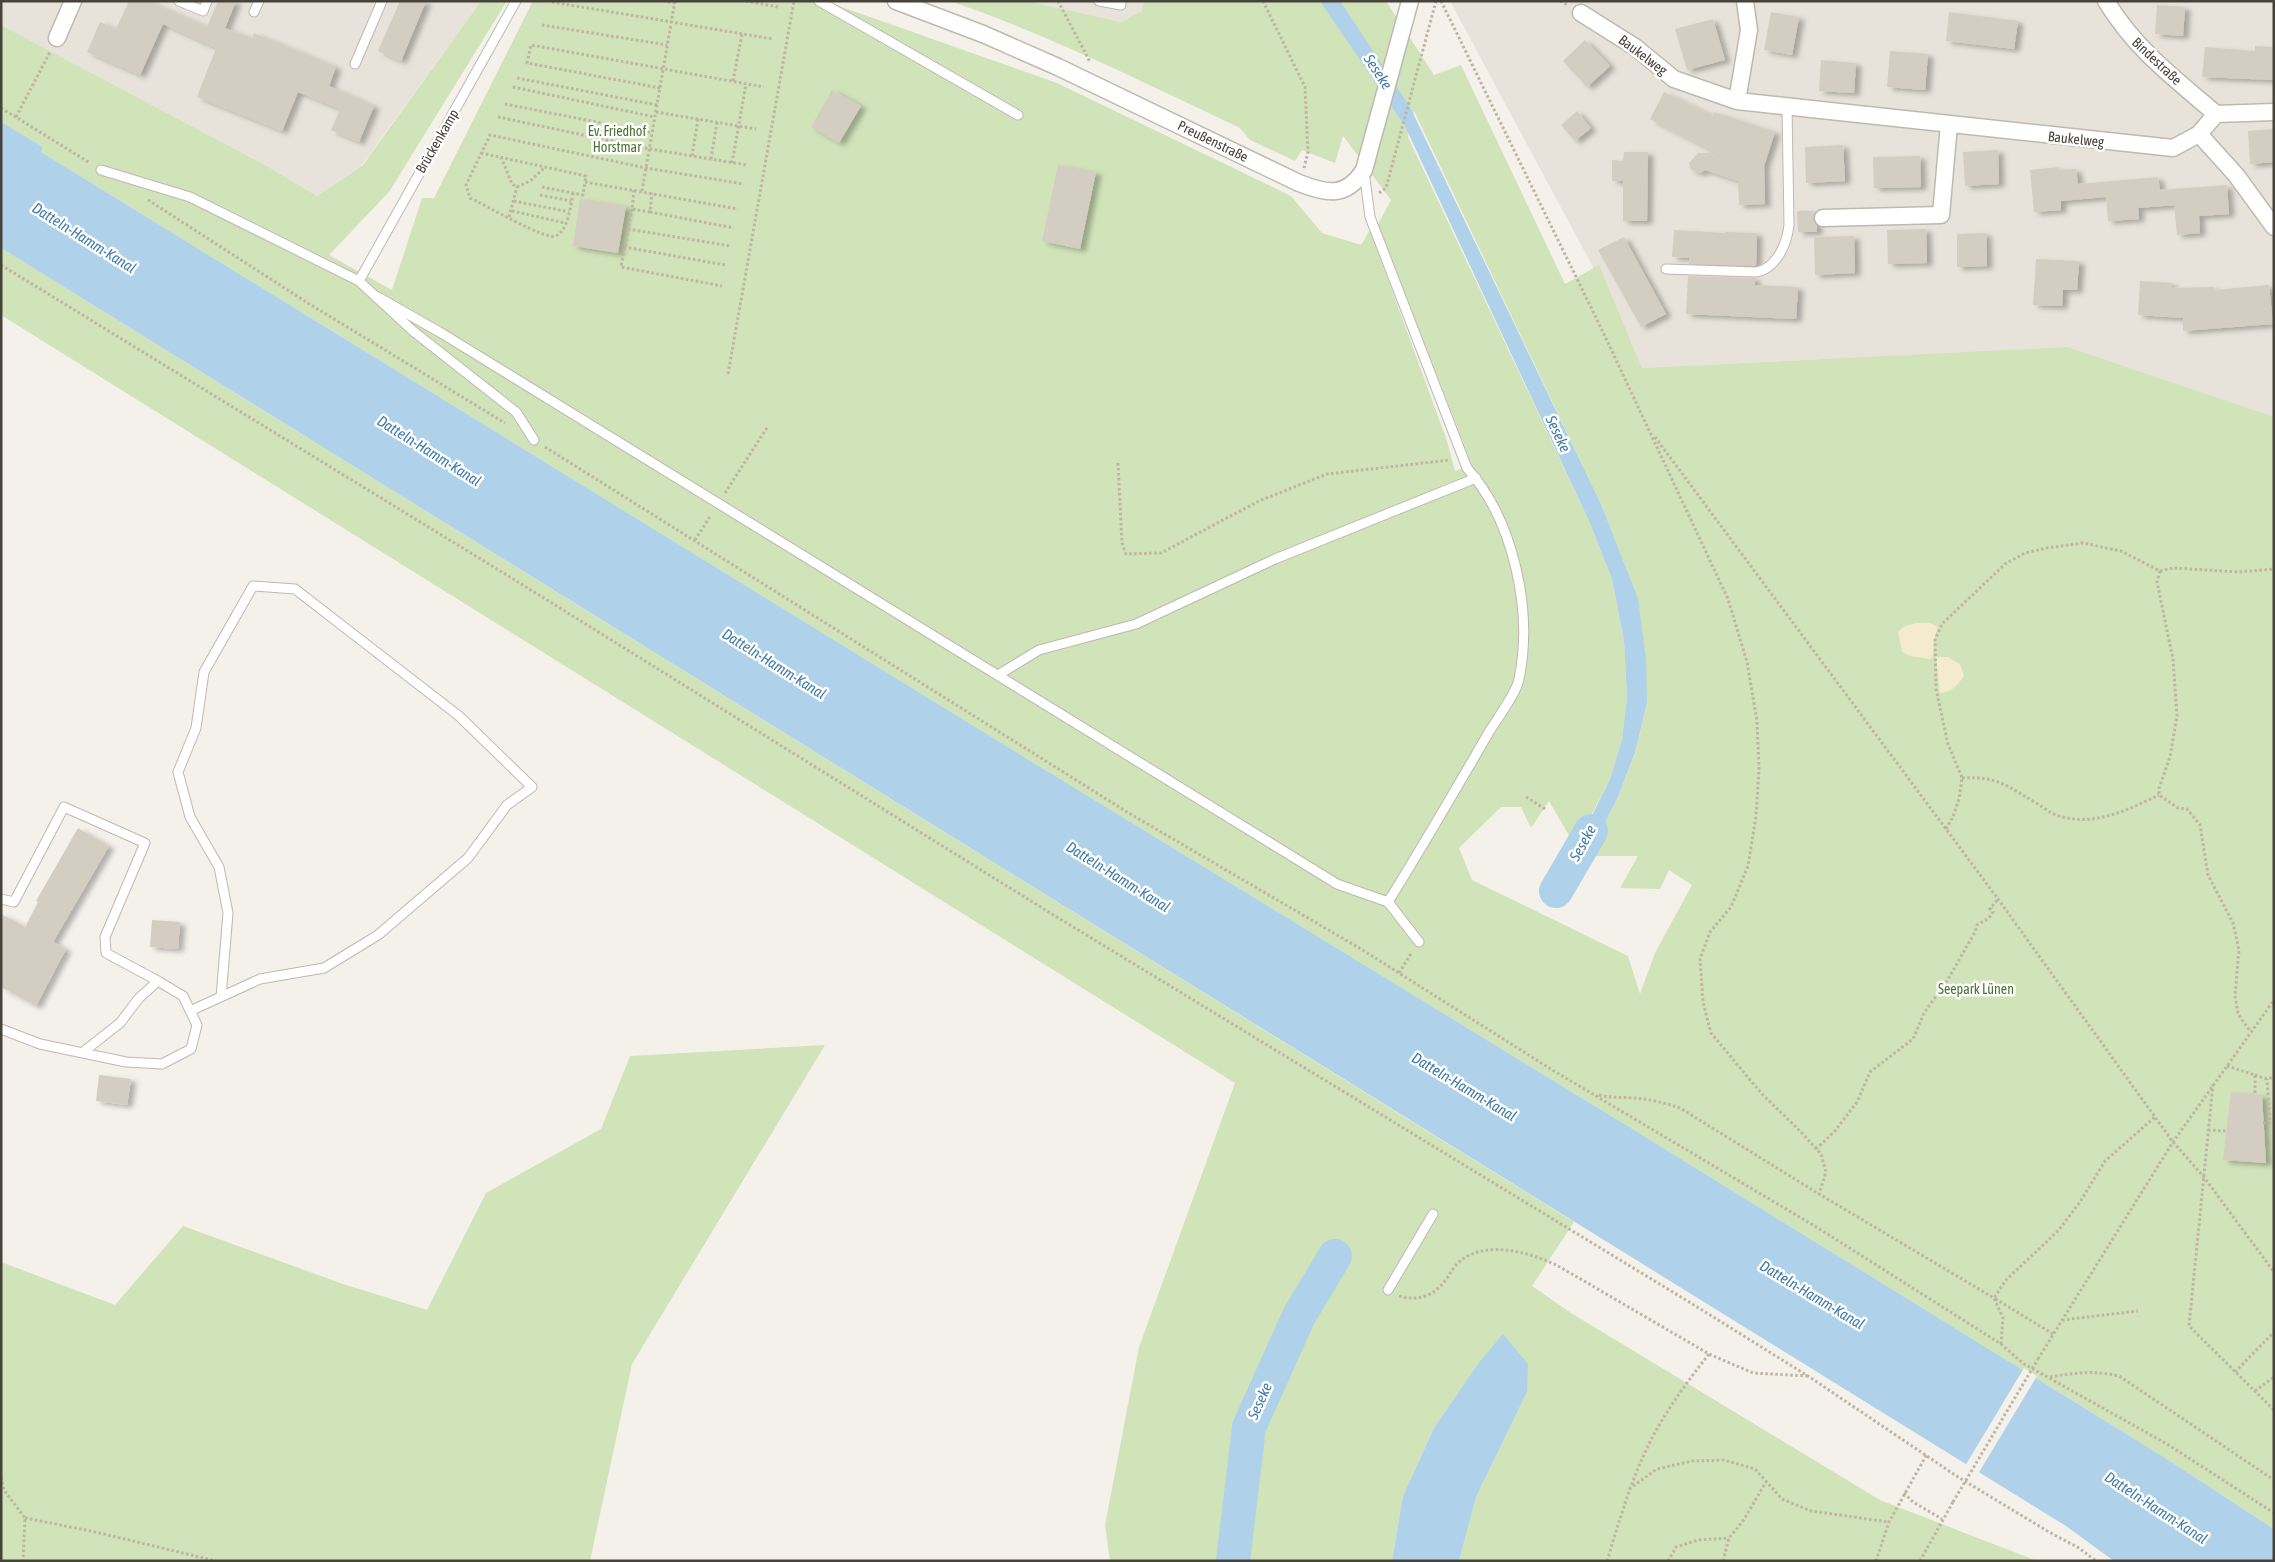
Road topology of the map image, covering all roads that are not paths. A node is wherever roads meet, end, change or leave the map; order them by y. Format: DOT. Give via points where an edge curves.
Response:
graph roads {
  1 [pos="73,1"];
  2 [pos="179,1"];
  3 [pos="207,1"];
  4 [pos="259,1"];
  5 [pos="382,1"];
  6 [pos="516,1"];
  7 [pos="819,1"];
  8 [pos="896,1"];
  9 [pos="1099,1"];
  10 [pos="1410,1"];
  11 [pos="1744,1"];
  12 [pos="2106,1"];
  13 [pos="1121,5"];
  14 [pos="254,12"];
  15 [pos="1581,13"];
  16 [pos="57,38"];
  17 [pos="356,64"];
  18 [pos="1737,101"];
  19 [pos="1787,107"];
  20 [pos="2274,112"];
  21 [pos="2216,114"];
  22 [pos="1018,115"];
  23 [pos="1949,124"];
  24 [pos="2199,134"];
  25 [pos="101,170"];
  26 [pos="1364,170"];
  27 [pos="1823,218"];
  28 [pos="2274,227"];
  29 [pos="1666,269"];
  30 [pos="359,281"];
  31 [pos="378,297"];
  32 [pos="534,440"];
  33 [pos="1476,478"];
  34 [pos="998,675"];
  35 [pos="1,899"];
  36 [pos="1388,902"];
  37 [pos="1418,942"];
  38 [pos="158,981"];
  39 [pos="221,997"];
  40 [pos="190,1011"];
  41 [pos="1,1029"];
  42 [pos="83,1052"];
  43 [pos="1433,1214"];
  44 [pos="1388,1290"];
  1 -- 16 [label="street"];
  2 -- 3 [label="lane" via="203,11"];
  4 -- 14 [label="lane"];
  5 -- 17 [label="lane"];
  6 -- 30 [label="lane, Brückenkamp"];
  7 -- 22 [label="lane"];
  8 -- 26 [label="street, Preußenstraße" via="1058,67 1314,189 1343,190 1355,184"];
  9 -- 13 [label="lane"];
  10 -- 26 [label="street, Preußenstraße"];
  11 -- 18 [label="street" via="1749,30"];
  12 -- 21 [label="street, Bindestraße" via="2118,22 2142,50"];
  15 -- 18 [label="street, Baukelweg" via="1635,47 1674,79"];
  18 -- 19 [label="street, Baukelweg"];
  19 -- 23 [label="street, Baukelweg"];
  19 -- 29 [label="lane" via="1789,226 1788,236 1776,257 1767,268 1756,272"];
  20 -- 21 [label="street"];
  21 -- 24 [label="street, Baukelweg"];
  23 -- 24 [label="street, Baukelweg" via="2172,148"];
  23 -- 27 [label="street" via="1941,215"];
  24 -- 28 [label="street" via="2236,175"];
  25 -- 30 [label="lane" via="190,197"];
  26 -- 33 [label="lane" via="1370,217 1463,459"];
  30 -- 31 [label="lane"];
  31 -- 32 [label="lane" via="412,331 516,412"];
  31 -- 34 [label="lane"];
  33 -- 34 [label="lane" via="1275,559 1136,624 1039,650"];
  33 -- 36 [label="lane" via="1508,542 1521,590 1523,635 1519,681"];
  34 -- 36 [label="lane" via="1337,884"];
  35 -- 38 [label="lane" via="14,902 64,807 145,843 105,937 106,953"];
  36 -- 37 [label="lane"];
  38 -- 40 [label="lane" via="183,996"];
  38 -- 42 [label="lane" via="139,998 120,1023"];
  39 -- 39 [label="lane" via="260,979 324,968 378,935 468,858 507,806 532,787 459,716 295,589 253,586 204,672 196,728 178,772 190,817 219,867 228,913"];
  39 -- 40 [label="lane"];
  40 -- 42 [label="lane" via="197,1025 192,1049 162,1064 126,1062"];
  41 -- 42 [label="lane" via="40,1044"];
  43 -- 44 [label="lane"];
}
